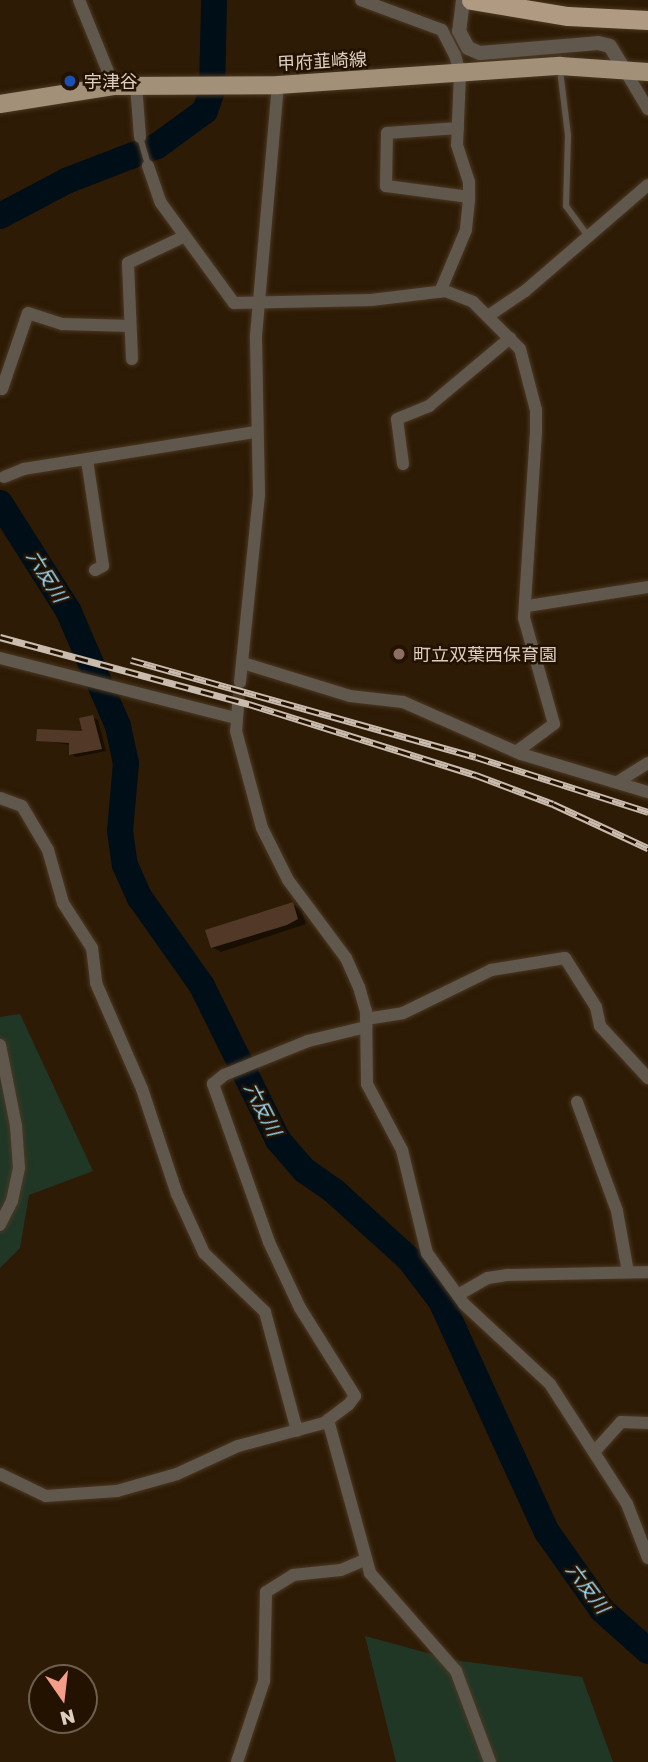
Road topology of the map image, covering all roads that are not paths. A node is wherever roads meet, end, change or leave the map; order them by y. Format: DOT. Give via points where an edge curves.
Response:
graph roads {
  1 [pos="79,0"];
  2 [pos="361,0"];
  3 [pos="463,0"];
  4 [pos="471,0"];
  5 [pos="648,20"];
  6 [pos="560,66"];
  7 [pos="624,69"];
  8 [pos="648,72"];
  9 [pos="460,74"];
  10 [pos="136,85"];
  11 [pos="278,85"];
  12 [pos="114,86"];
  13 [pos="0,104"];
  14 [pos="648,109"];
  15 [pos="458,128"];
  16 [pos="140,137"];
  17 [pos="148,166"];
  18 [pos="648,185"];
  19 [pos="469,197"];
  20 [pos="587,235"];
  21 [pos="185,236"];
  22 [pos="440,292"];
  23 [pos="259,305"];
  24 [pos="488,316"];
  25 [pos="130,326"];
  26 [pos="510,338"];
  27 [pos="132,359"];
  28 [pos="2,389"];
  29 [pos="256,432"];
  30 [pos="87,460"];
  31 [pos="402,464"];
  32 [pos="4,477"];
  33 [pos="94,570"];
  34 [pos="648,587"];
  35 [pos="527,606"];
  36 [pos="0,658"];
  37 [pos="243,663"];
  38 [pos="240,682"];
  39 [pos="516,752"];
  40 [pos="648,763"];
  41 [pos="619,781"];
  42 [pos="648,792"];
  43 [pos="0,798"];
  44 [pos="366,1023"];
  45 [pos="0,1045"];
  46 [pos="648,1078"];
  47 [pos="577,1102"];
  48 [pos="0,1225"];
  49 [pos="628,1272"];
  50 [pos="648,1272"];
  51 [pos="458,1295"];
  52 [pos="328,1420"];
  53 [pos="648,1423"];
  54 [pos="297,1431"];
  55 [pos="595,1451"];
  56 [pos="0,1475"];
  57 [pos="648,1558"];
  58 [pos="364,1560"];
  59 [pos="237,1762"];
  60 [pos="490,1762"];
  1 -- 12 [label="street"];
  2 -- 9 [label="street" via="442,30"];
  3 -- 7 [label="street" via="459,31 468,48 480,53 598,43 610,46"];
  4 -- 5 [label="highway" via="568,16"];
  6 -- 7 [label="main road, 甲府韮崎線"];
  6 -- 9 [label="main road, 甲府韮崎線"];
  6 -- 20 [label="lane" via="568,135 566,206"];
  7 -- 8 [label="main road, 甲府韮崎線"];
  7 -- 14 [label="street"];
  9 -- 11 [label="main road, 甲府韮崎線"];
  9 -- 15 [label="street"];
  10 -- 11 [label="main road, 甲府韮崎線"];
  10 -- 12 [label="main road, 甲府韮崎線"];
  10 -- 16 [label="street"];
  11 -- 23 [label="street"];
  12 -- 13 [label="main road, 甲府韮崎線"];
  15 -- 19 [label="street"];
  15 -- 19 [label="street" via="387,134 386,186"];
  16 -- 17 [label="lane"];
  17 -- 21 [label="street" via="161,204"];
  18 -- 20 [label="street"];
  19 -- 22 [label="street" via="466,230"];
  20 -- 24 [label="street" via="526,291"];
  21 -- 23 [label="street" via="234,303"];
  21 -- 25 [label="street" via="128,263"];
  22 -- 23 [label="street"];
  22 -- 24 [label="street" via="460,295"];
  23 -- 29 [label="street"];
  24 -- 26 [label="street"];
  25 -- 27 [label="street"];
  25 -- 28 [label="street" via="62,324 28,313"];
  26 -- 31 [label="street" via="429,407 397,419"];
  26 -- 35 [label="street" via="527,367 536,410"];
  29 -- 30 [label="street"];
  29 -- 37 [label="street" via="259,495"];
  30 -- 32 [label="street" via="24,469"];
  30 -- 33 [label="street" via="103,566"];
  34 -- 35 [label="street"];
  35 -- 39 [label="street" via="528,641 554,724"];
  36 -- 44 [label="street" via="68,678 237,711 262,828 288,880 346,958"];
  37 -- 38 [label="street"];
  37 -- 39 [label="street" via="350,696 403,702"];
  39 -- 41 [label="street"];
  40 -- 41 [label="street"];
  41 -- 42 [label="street"];
  43 -- 54 [label="street" via="22,806 48,850 63,903 92,948 96,983 204,1253 265,1312"];
  44 -- 46 [label="street" via="403,1013 491,970 565,958 596,1007 600,1026"];
  44 -- 51 [label="street" via="367,1084 402,1150 427,1253"];
  44 -- 52 [label="street" via="253,1062 213,1084 269,1242 300,1308 355,1396"];
  45 -- 48 [label="street" via="19,1168 12,1201"];
  47 -- 49 [label="street" via="613,1200"];
  49 -- 50 [label="street"];
  49 -- 51 [label="street" via="508,1275 488,1278"];
  51 -- 55 [label="street" via="550,1384"];
  52 -- 54 [label="street"];
  52 -- 58 [label="street"];
  53 -- 55 [label="street" via="621,1422"];
  54 -- 56 [label="street" via="238,1446 177,1474 117,1491 46,1496"];
  55 -- 57 [label="street" via="627,1503"];
  58 -- 59 [label="street" via="341,1570 293,1575 266,1592 264,1681"];
  58 -- 60 [label="street" via="370,1573 456,1671"];
}
